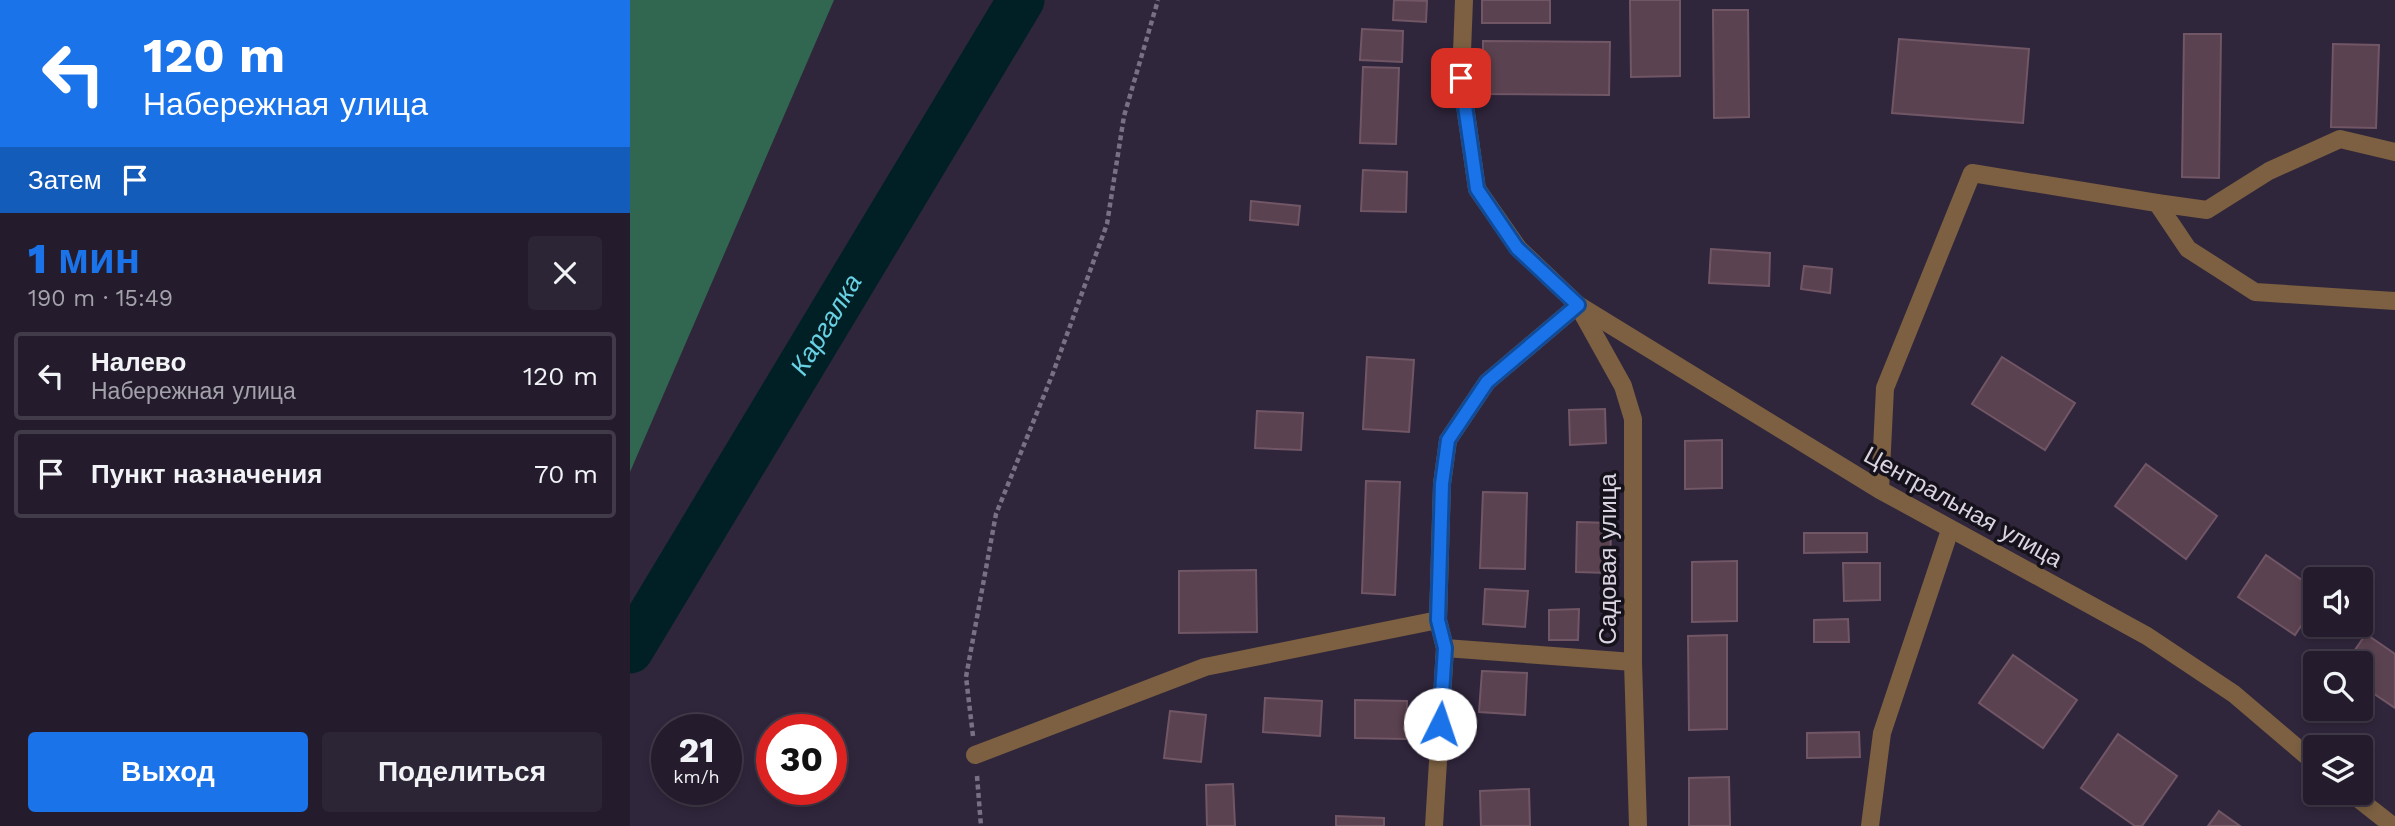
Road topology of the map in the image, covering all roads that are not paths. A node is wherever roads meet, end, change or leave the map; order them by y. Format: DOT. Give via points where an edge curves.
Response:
graph roads {
  1 [pos="1464,0"];
  2 [pos="2395,152"];
  3 [pos="2157,203"];
  4 [pos="2395,301"];
  5 [pos="1578,305"];
  6 [pos="1880,490"];
  7 [pos="1950,530"];
  8 [pos="1438,620"];
  9 [pos="1445,648"];
  10 [pos="1633,662"];
  11 [pos="2303,753"];
  12 [pos="975,755"];
  13 [pos="2366,805"];
  14 [pos="1434,826"];
  15 [pos="1638,826"];
  16 [pos="1870,826"];
  17 [pos="2393,826"];
  1 -- 5 [label="street" via="1461,78 1477,189 1517,248"];
  2 -- 3 [label="street" via="2340,139 2269,172 2207,210"];
  3 -- 4 [label="street" via="2188,249 2255,292"];
  3 -- 6 [label="street" via="1972,173 1885,388"];
  5 -- 6 [label="street, Центральная улица"];
  5 -- 8 [label="street" via="1487,382 1448,440 1442,484"];
  5 -- 10 [label="street, Садовая улица" via="1623,386 1633,419"];
  6 -- 7 [label="street, Центральная улица"];
  7 -- 11 [label="street, Центральная улица" via="2147,636 2234,694"];
  7 -- 16 [label="street" via="1882,733"];
  8 -- 9 [label="street"];
  8 -- 12 [label="street" via="1205,667"];
  9 -- 10 [label="street"];
  9 -- 14 [label="street"];
  10 -- 15 [label="street, Садовая улица"];
  13 -- 17 [label="street"];
}
